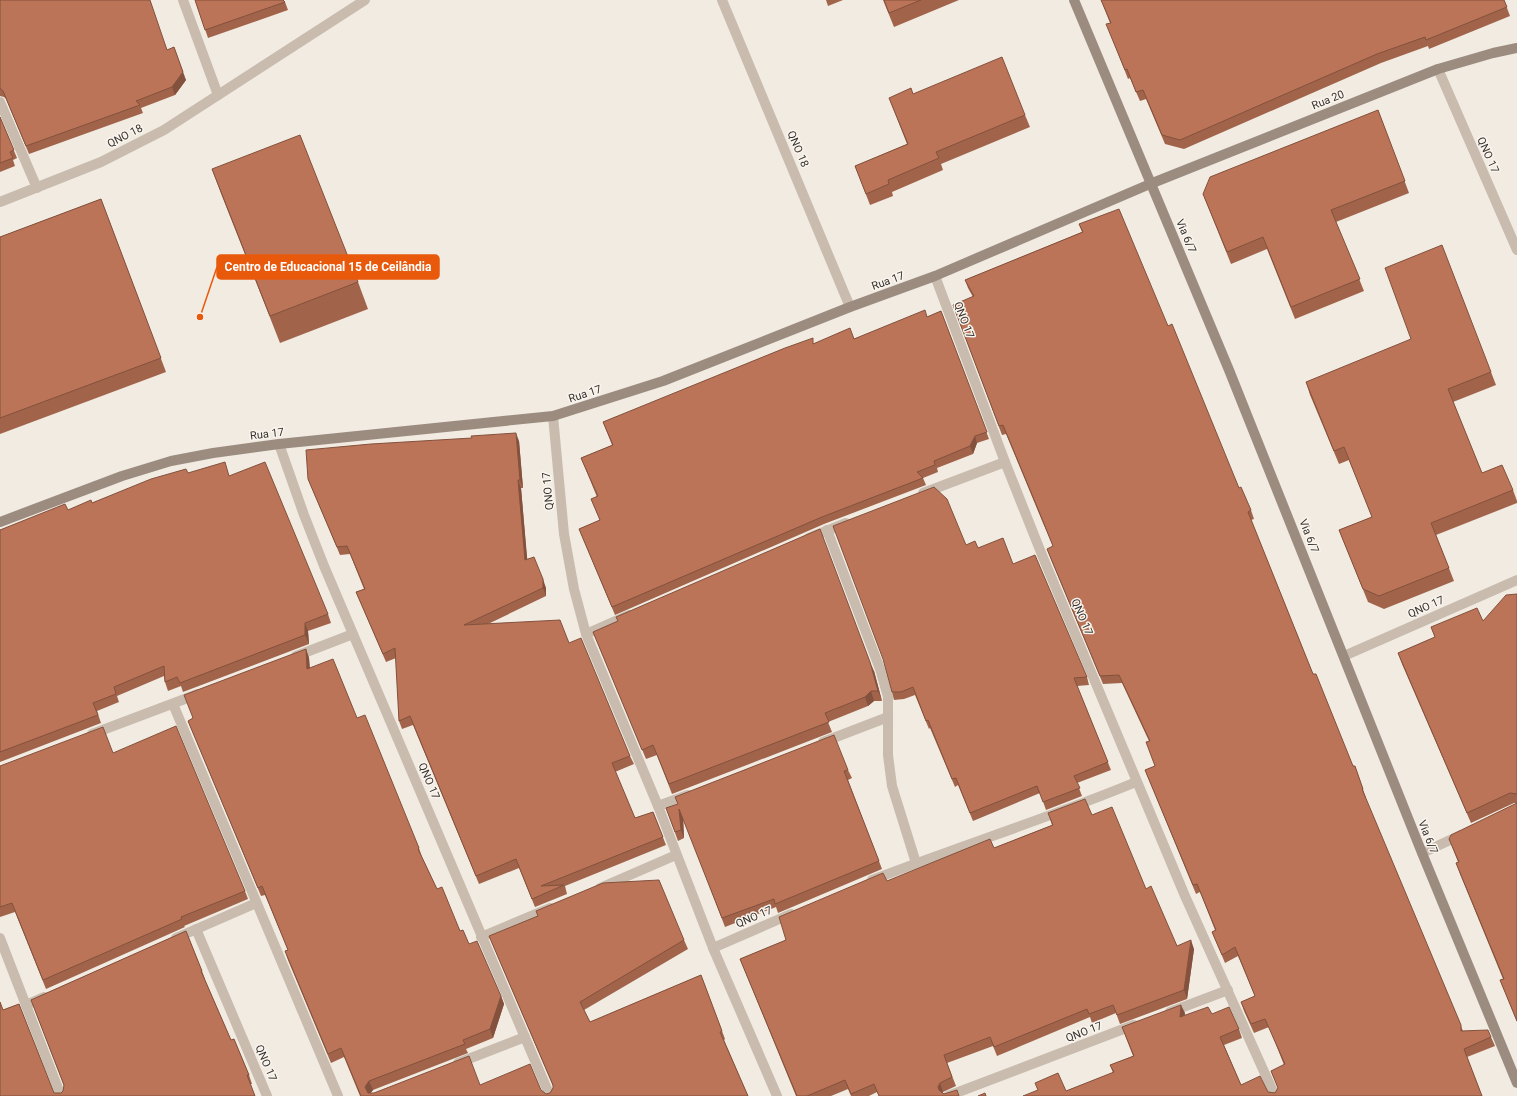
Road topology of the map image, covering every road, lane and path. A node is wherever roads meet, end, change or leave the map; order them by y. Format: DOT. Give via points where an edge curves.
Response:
graph roads {
  1 [pos="183,0"];
  2 [pos="364,0"];
  3 [pos="722,0"];
  4 [pos="1074,0"];
  5 [pos="1517,48"];
  6 [pos="1438,69"];
  7 [pos="218,95"];
  8 [pos="0,102"];
  9 [pos="1150,184"];
  10 [pos="37,188"];
  11 [pos="0,202"];
  12 [pos="1517,250"];
  13 [pos="935,276"];
  14 [pos="850,307"];
  15 [pos="553,416"];
  16 [pos="279,444"];
  17 [pos="1005,462"];
  18 [pos="916,496"];
  19 [pos="856,519"];
  20 [pos="0,522"];
  21 [pos="827,530"];
  22 [pos="798,543"];
  23 [pos="1517,580"];
  24 [pos="637,612"];
  25 [pos="353,634"];
  26 [pos="586,634"];
  27 [pos="1344,656"];
  28 [pos="290,659"];
  29 [pos="210,690"];
  30 [pos="172,704"];
  31 [pos="888,717"];
  32 [pos="86,737"];
  33 [pos="814,746"];
  34 [pos="1136,782"];
  35 [pos="695,792"];
  36 [pos="658,806"];
  37 [pos="1469,831"];
  38 [pos="1422,853"];
  39 [pos="676,856"];
  40 [pos="916,863"];
  41 [pos="861,884"];
  42 [pos="590,892"];
  43 [pos="256,904"];
  44 [pos="561,904"];
  45 [pos="798,911"];
  46 [pos="196,929"];
  47 [pos="482,937"];
  48 [pos="0,938"];
  49 [pos="168,942"];
  50 [pos="713,948"];
  51 [pos="1228,990"];
  52 [pos="54,992"];
  53 [pos="26,1005"];
  54 [pos="1161,1015"];
  55 [pos="1147,1020"];
  56 [pos="525,1037"];
  57 [pos="446,1068"];
  58 [pos="1517,1083"];
  59 [pos="61,1096"];
  60 [pos="267,1096"];
  61 [pos="338,1096"];
  62 [pos="550,1096"];
  63 [pos="777,1096"];
  64 [pos="948,1096"];
  65 [pos="1274,1096"];
  1 -- 7 [label="street"];
  2 -- 7 [label="street, QNO 18"];
  3 -- 14 [label="street, QNO 18"];
  4 -- 9 [label="street, Via 6/7"];
  5 -- 6 [label="street, Rua 20"];
  6 -- 9 [label="street, Rua 20"];
  6 -- 12 [label="street, QNO 17"];
  7 -- 10 [label="street, QNO 18" via="164,130 101,162"];
  8 -- 10 [label="street"];
  9 -- 13 [label="street, Rua 17"];
  9 -- 27 [label="street, Via 6/7" via="1229,370"];
  10 -- 11 [label="street, QNO 18"];
  13 -- 14 [label="street, Rua 17"];
  13 -- 17 [label="street, QNO 17"];
  14 -- 15 [label="street, Rua 17" via="663,381"];
  15 -- 16 [label="street, Rua 17"];
  15 -- 26 [label="street, QNO 17" via="564,534 574,589"];
  16 -- 20 [label="street, Rua 17" via="172,461 122,476"];
  16 -- 25 [label="street, QNO 17" via="304,515"];
  17 -- 18 [label="street"];
  17 -- 34 [label="street, QNO 17"];
  19 -- 21 [label="street"];
  21 -- 22 [label="street"];
  21 -- 31 [label="street" via="880,669 888,697"];
  23 -- 27 [label="street, QNO 17"];
  24 -- 26 [label="street"];
  25 -- 28 [label="street"];
  25 -- 47 [label="street, QNO 17"];
  26 -- 36 [label="street, QNO 17"];
  27 -- 38 [label="street, Via 6/7"];
  29 -- 30 [label="street"];
  30 -- 32 [label="street"];
  30 -- 43 [label="street"];
  31 -- 33 [label="street"];
  31 -- 40 [label="street" via="888,755 892,786"];
  34 -- 40 [label="street" via="1021,827"];
  34 -- 51 [label="street, QNO 17" via="1184,896"];
  35 -- 36 [label="street"];
  36 -- 39 [label="street, QNO 17"];
  37 -- 38 [label="street"];
  38 -- 58 [label="street, Via 6/7"];
  39 -- 42 [label="street"];
  39 -- 50 [label="street, QNO 17"];
  40 -- 41 [label="street"];
  43 -- 46 [label="street"];
  43 -- 61 [label="street"];
  44 -- 47 [label="street"];
  45 -- 50 [label="street, QNO 17"];
  46 -- 49 [label="street"];
  46 -- 60 [label="street, QNO 17"];
  47 -- 56 [label="street, QNO 17"];
  48 -- 53 [label="street"];
  50 -- 63 [label="street, QNO 17"];
  51 -- 54 [label="street"];
  51 -- 65 [label="street, QNO 17"];
  52 -- 53 [label="street"];
  53 -- 59 [label="street"];
  55 -- 64 [label="street, QNO 17"];
  56 -- 57 [label="street"];
  56 -- 62 [label="street, QNO 17"];
}
